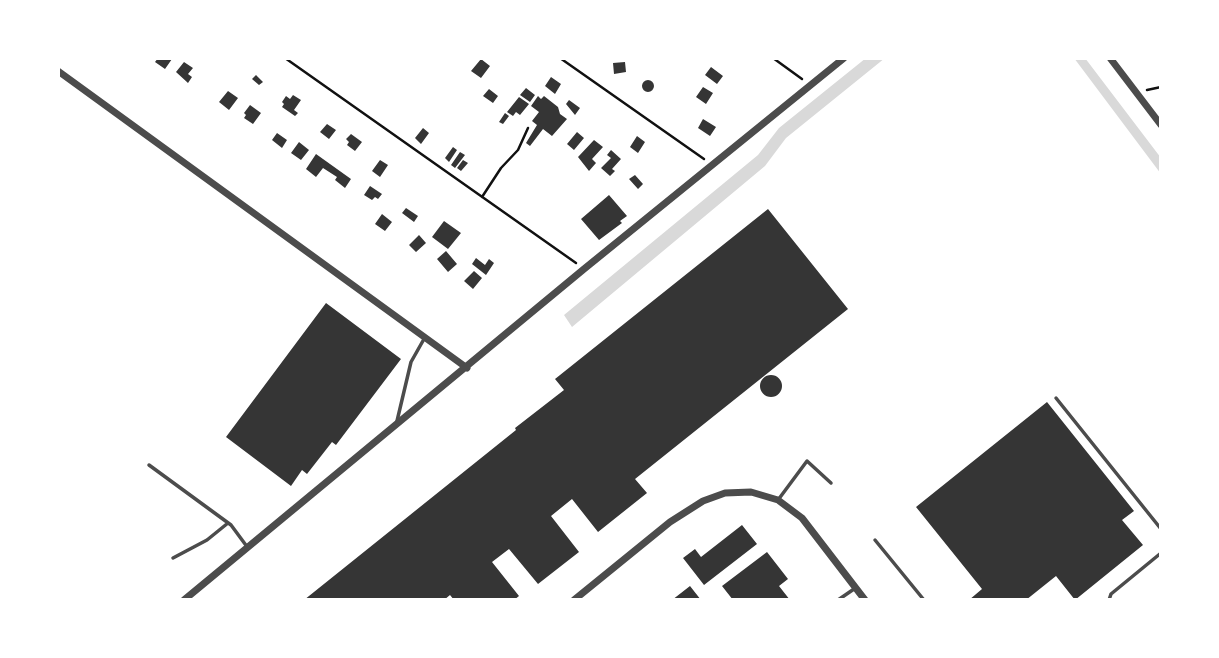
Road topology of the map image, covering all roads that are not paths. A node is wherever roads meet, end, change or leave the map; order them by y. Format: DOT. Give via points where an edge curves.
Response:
graph roads {
  1 [pos="844,58"];
  2 [pos="1110,58"];
  3 [pos="58,71"];
  4 [pos="1161,125"];
  5 [pos="424,339"];
  6 [pos="467,368"];
  7 [pos="1056,398"];
  8 [pos="395,426"];
  9 [pos="149,465"];
  10 [pos="831,483"];
  11 [pos="778,500"];
  12 [pos="228,523"];
  13 [pos="1161,528"];
  14 [pos="874,540"];
  15 [pos="248,548"];
  16 [pos="1161,553"];
  17 [pos="173,558"];
  18 [pos="855,587"];
  19 [pos="184,600"];
  20 [pos="574,600"];
  21 [pos="838,600"];
  22 [pos="865,600"];
  23 [pos="924,600"];
  24 [pos="1109,600"];
  1 -- 6 [label="street"];
  2 -- 4 [label="street"];
  3 -- 5 [label="street"];
  5 -- 6 [label="street"];
  5 -- 8 [label="lane" via="411,362"];
  6 -- 8 [label="street"];
  7 -- 13 [label="lane"];
  8 -- 15 [label="street"];
  9 -- 12 [label="lane"];
  10 -- 11 [label="lane" via="807,461"];
  11 -- 18 [label="street" via="802,518"];
  11 -- 20 [label="street" via="751,492 724,493 703,501 662,528"];
  12 -- 15 [label="lane"];
  12 -- 17 [label="lane"];
  14 -- 23 [label="lane"];
  15 -- 19 [label="street"];
  16 -- 24 [label="lane"];
  18 -- 21 [label="lane"];
  18 -- 22 [label="street"];
}
